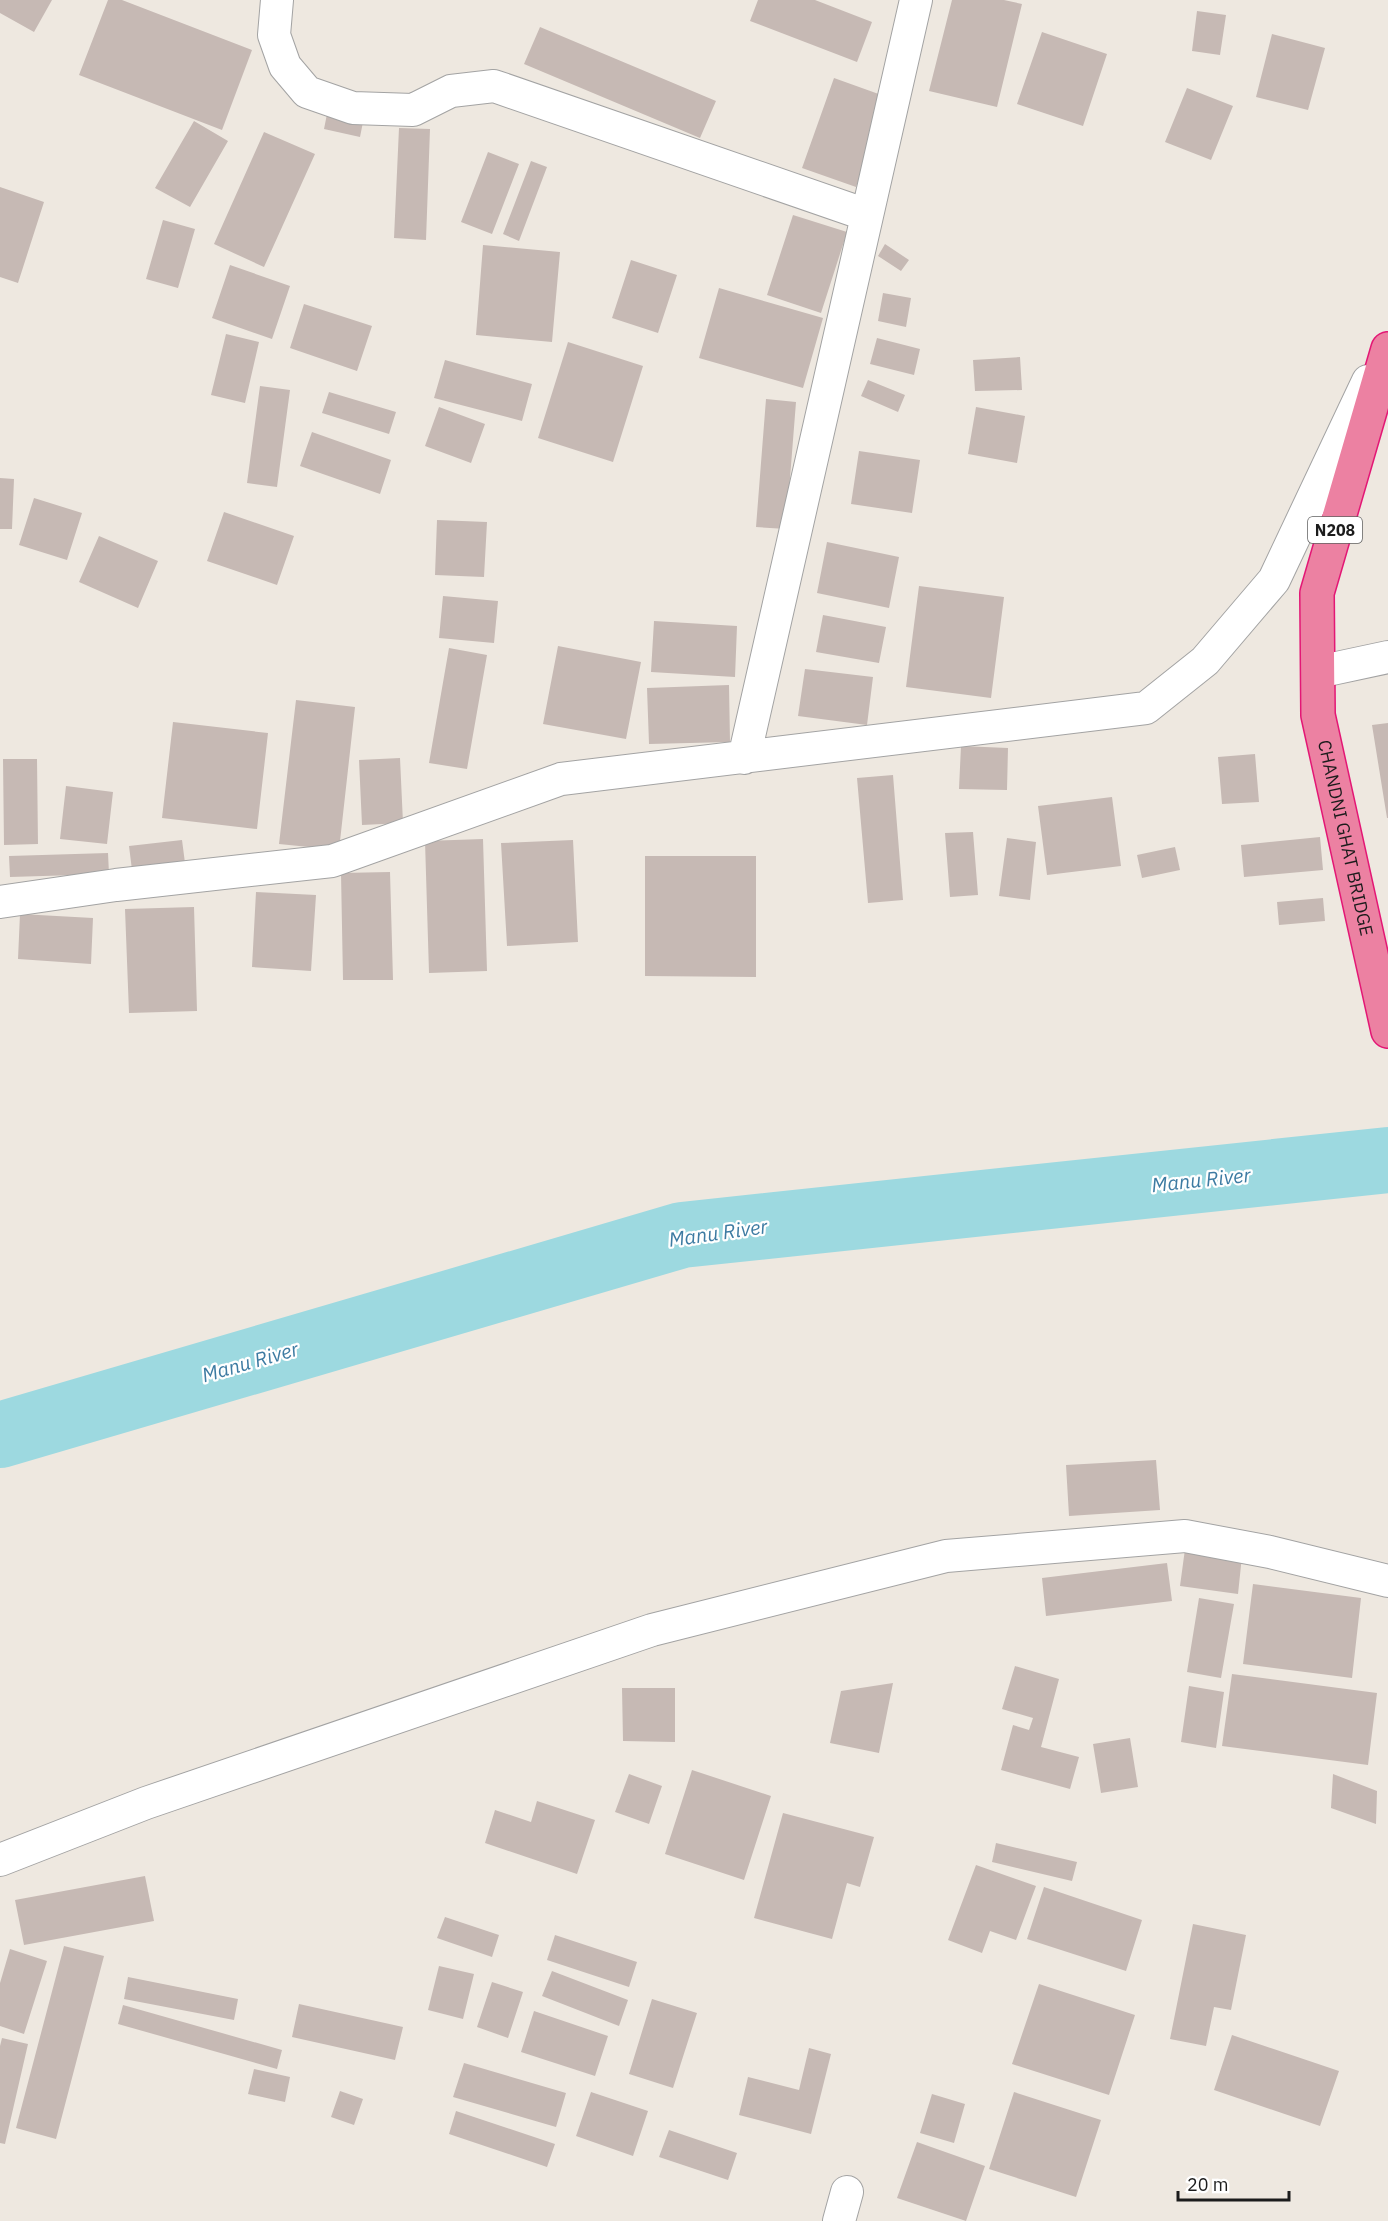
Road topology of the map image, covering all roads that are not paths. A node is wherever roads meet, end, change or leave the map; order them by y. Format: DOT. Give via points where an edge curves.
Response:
graph roads {
  1 [pos="277,0"];
  2 [pos="916,0"];
  3 [pos="867,215"];
  4 [pos="1388,340"];
  5 [pos="1388,349"];
  6 [pos="1388,657"];
  7 [pos="1318,672"];
  8 [pos="744,758"];
  9 [pos="0,902"];
  10 [pos="1388,1031"];
  11 [pos="1388,1581"];
  12 [pos="0,1860"];
  1 -- 3 [label="street" via="274,35 285,66 307,92 354,108 413,110 451,91 494,86"];
  2 -- 3 [label="street"];
  3 -- 8 [label="street"];
  4 -- 8 [label="street" via="1274,580 1204,661 1146,708"];
  5 -- 7 [label="highway, N208" via="1317,593"];
  6 -- 7 [label="street"];
  7 -- 10 [label="highway, CHANDNI GHAT BRIDGE / N208" via="1318,715"];
  8 -- 9 [label="street" via="561,779 332,861"];
  11 -- 12 [label="street" via="1185,1536 946,1556 652,1630 146,1803"];
}
